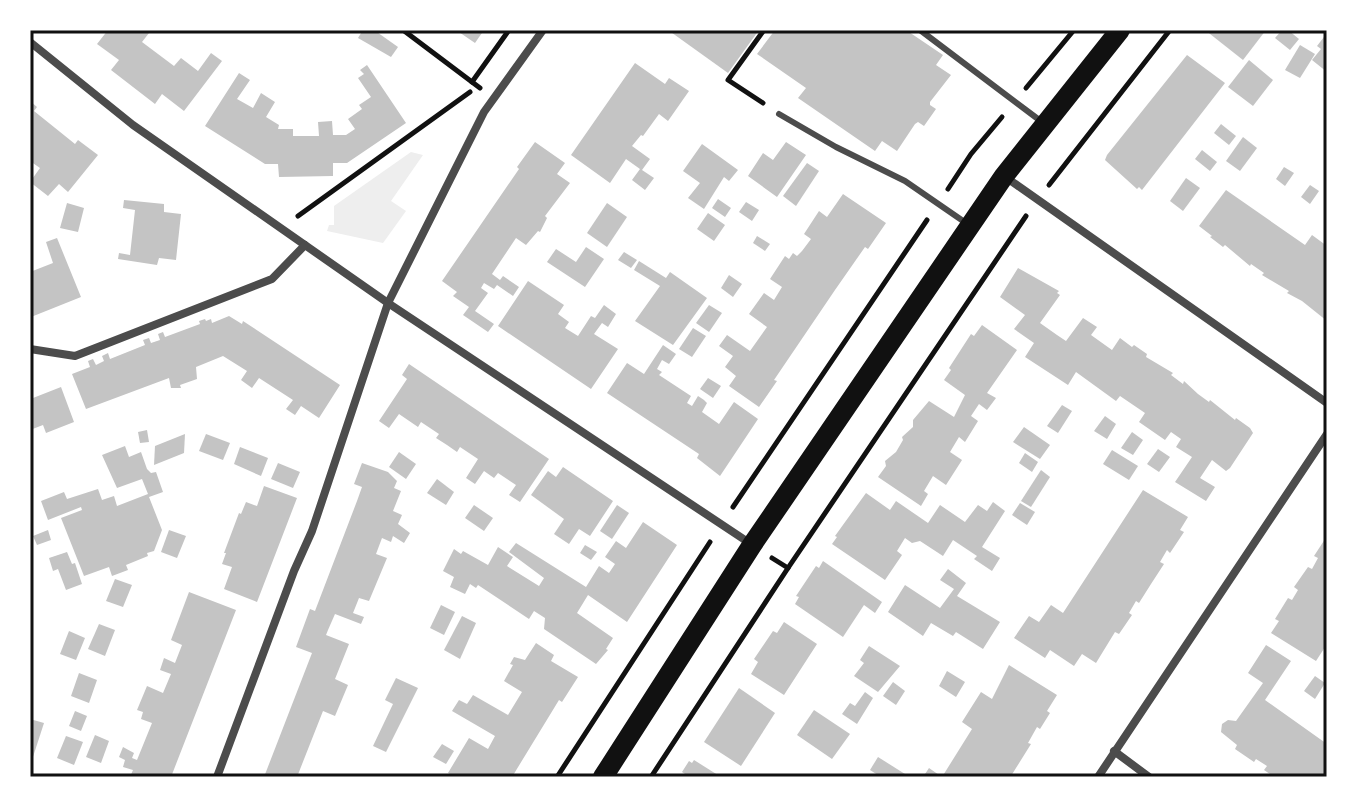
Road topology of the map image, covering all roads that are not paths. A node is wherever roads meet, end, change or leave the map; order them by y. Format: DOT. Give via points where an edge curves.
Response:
graph roads {
  1 [pos="543,30"];
  2 [pos="920,30"];
  3 [pos="1120,30"];
  4 [pos="30,42"];
  5 [pos="779,114"];
  6 [pos="1045,125"];
  7 [pos="1004,176"];
  8 [pos="970,226"];
  9 [pos="305,245"];
  10 [pos="388,303"];
  11 [pos="30,349"];
  12 [pos="1327,403"];
  13 [pos="1327,434"];
  14 [pos="752,545"];
  15 [pos="1114,751"];
  16 [pos="217,777"];
  17 [pos="603,777"];
  18 [pos="1098,777"];
  19 [pos="1149,777"];
  1 -- 10 [label="street" via="484,112"];
  2 -- 6 [label="lane"];
  3 -- 6 [label="main road"];
  4 -- 9 [label="street" via="133,125"];
  5 -- 8 [label="lane" via="905,181"];
  6 -- 7 [label="main road"];
  7 -- 8 [label="main road"];
  7 -- 12 [label="street"];
  8 -- 14 [label="main road"];
  9 -- 10 [label="street"];
  9 -- 11 [label="street" via="272,279 75,356"];
  10 -- 14 [label="street"];
  10 -- 16 [label="street" via="312,531"];
  13 -- 15 [label="street"];
  14 -- 17 [label="main road"];
  15 -- 18 [label="street"];
  15 -- 19 [label="street"];
}
